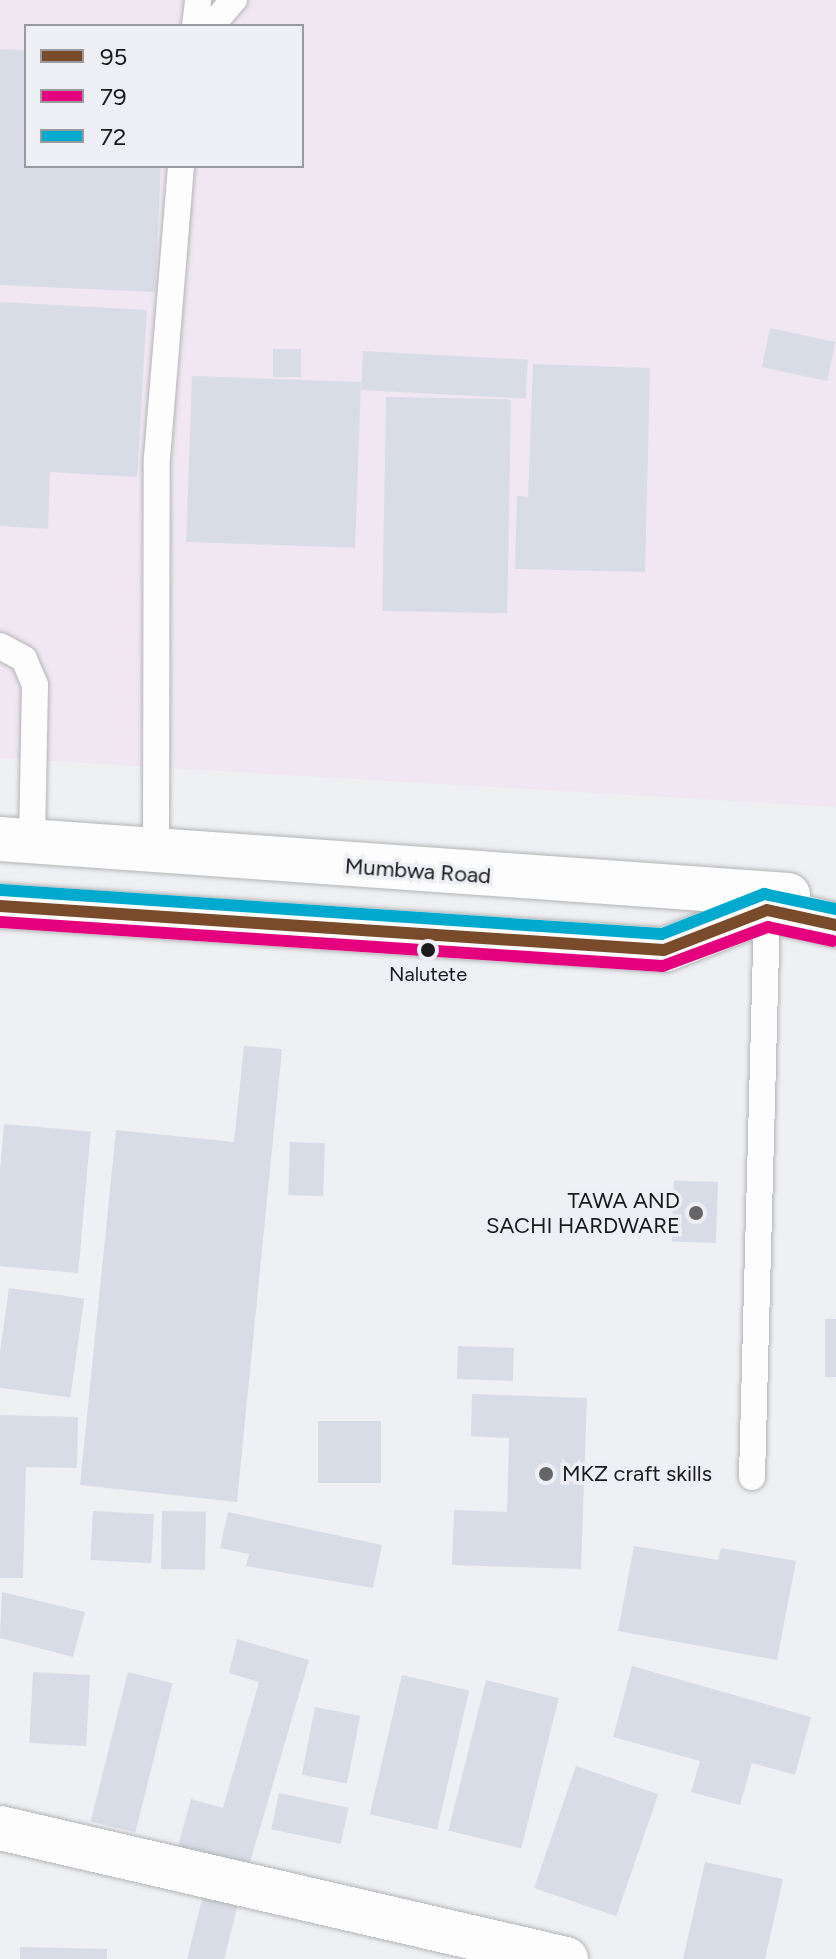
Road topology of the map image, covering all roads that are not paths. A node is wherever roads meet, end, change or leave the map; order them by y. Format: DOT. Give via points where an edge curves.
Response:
graph roads {
  1 [pos="198,0"];
  2 [pos="234,0"];
  3 [pos="195,24"];
  4 [pos="213,24"];
  5 [pos="181,168"];
  6 [pos="0,646"];
  7 [pos="16,840"];
  8 [pos="156,850"];
  9 [pos="836,897"];
  10 [pos="0,906"];
  11 [pos="767,910"];
  12 [pos="836,925"];
  13 [pos="752,1477"];
  14 [pos="0,1828"];
  15 [pos="566,1959"];
  1 -- 3 [label="lane"];
  2 -- 4 [label="lane"];
  5 -- 8 [label="lane" via="157,458"];
  6 -- 7 [label="lane" via="24,659 35,685"];
  7 -- 8 [label="main road, Mumbwa Road"];
  8 -- 9 [label="main road, Mumbwa Road"];
  10 -- 11 [label="main road" via="664,950"];
  11 -- 12 [label="main road"];
  11 -- 13 [label="lane"];
  14 -- 15 [label="main road"];
}
